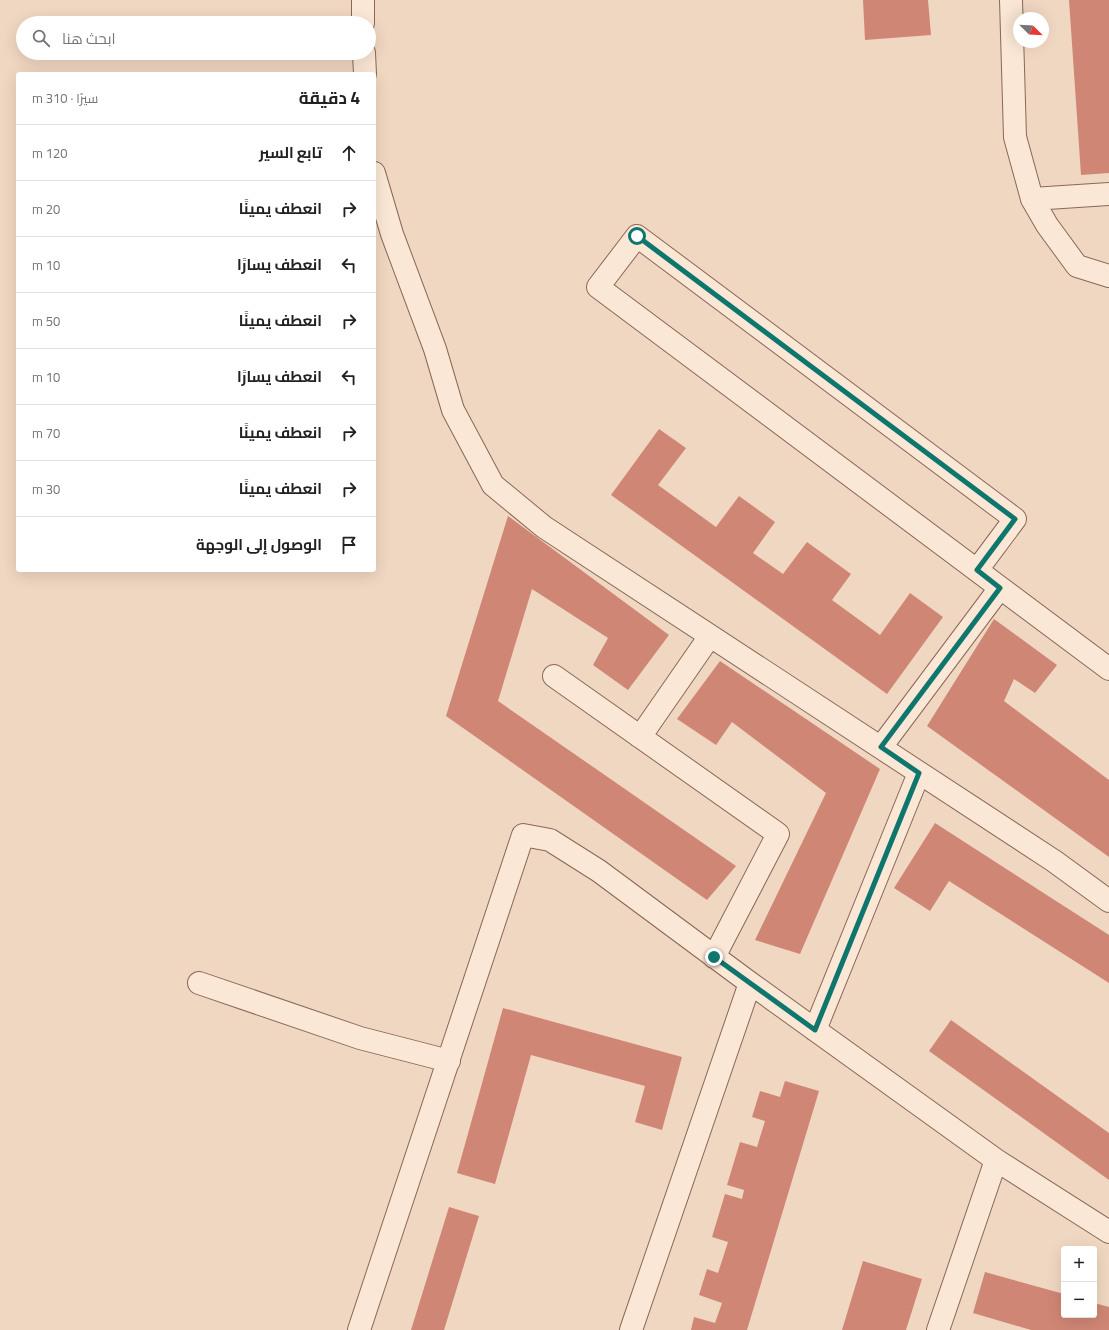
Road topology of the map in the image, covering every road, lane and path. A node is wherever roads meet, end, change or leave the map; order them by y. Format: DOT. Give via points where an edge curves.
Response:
graph roads {
  1 [pos="363,0"];
  2 [pos="1011,0"];
  3 [pos="363,16"];
  4 [pos="364,60"];
  5 [pos="365,72"];
  6 [pos="376,180"];
  7 [pos="1109,194"];
  8 [pos="1032,199"];
  9 [pos="1109,276"];
  10 [pos="977,570"];
  11 [pos="1000,588"];
  12 [pos="710,636"];
  13 [pos="1109,669"];
  14 [pos="554,676"];
  15 [pos="640,737"];
  16 [pos="881,747"];
  17 [pos="919,773"];
  18 [pos="1109,901"];
  19 [pos="714,957"];
  20 [pos="750,983"];
  21 [pos="199,984"];
  22 [pos="815,1030"];
  23 [pos="449,1062"];
  24 [pos="996,1160"];
  25 [pos="1109,1232"];
  26 [pos="359,1330"];
  27 [pos="631,1330"];
  28 [pos="938,1330"];
  1 -- 3 [label="street"];
  2 -- 8 [label="street" via="1015,137"];
  4 -- 5 [label="street"];
  6 -- 12 [label="street" via="392,234 435,349 453,410 493,485 544,527"];
  7 -- 8 [label="street"];
  8 -- 9 [label="street" via="1046,225 1077,266"];
  10 -- 10 [label="street" via="598,287 637,236 1015,519"];
  10 -- 11 [label="street"];
  11 -- 13 [label="street"];
  11 -- 16 [label="street"];
  12 -- 15 [label="street"];
  12 -- 16 [label="street"];
  14 -- 15 [label="street"];
  15 -- 19 [label="street" via="778,834"];
  16 -- 17 [label="street"];
  17 -- 18 [label="street" via="1054,861"];
  17 -- 22 [label="street"];
  19 -- 20 [label="street"];
  19 -- 23 [label="street" via="600,871 550,840 523,835"];
  20 -- 22 [label="street"];
  20 -- 27 [label="street"];
  21 -- 23 [label="street" via="360,1038"];
  22 -- 24 [label="street"];
  23 -- 26 [label="street"];
  24 -- 25 [label="street"];
  24 -- 28 [label="street"];
}
